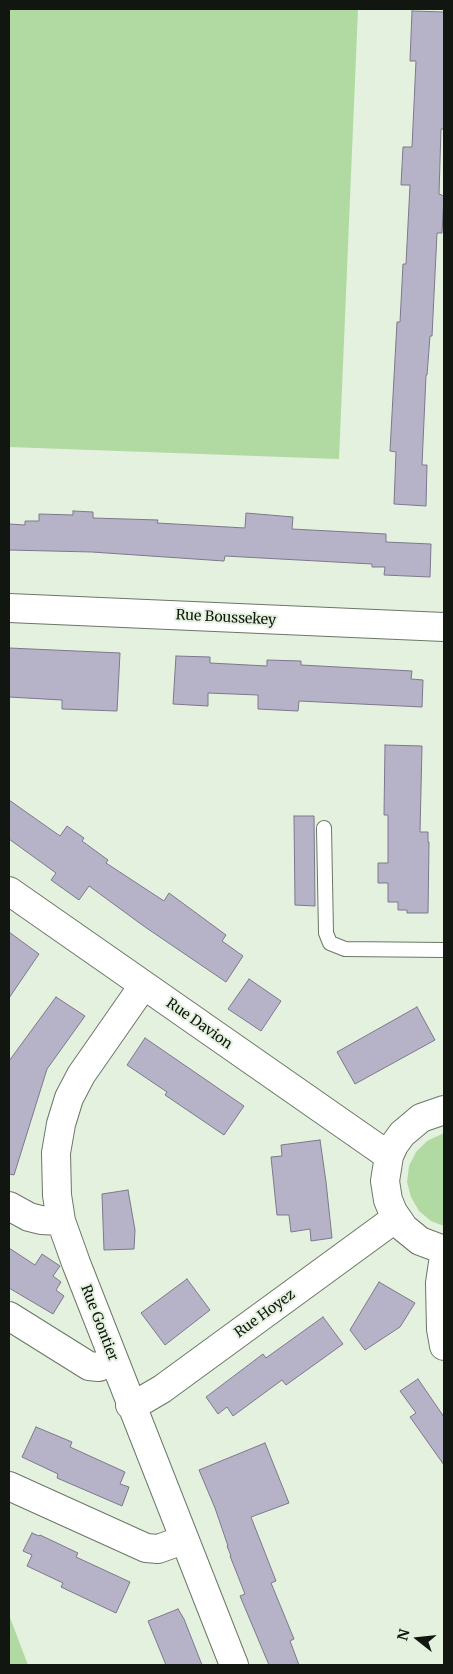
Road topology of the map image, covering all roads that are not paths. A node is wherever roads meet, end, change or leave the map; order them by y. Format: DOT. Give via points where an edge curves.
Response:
graph roads {
  1 [pos="9,608"];
  2 [pos="444,627"];
  3 [pos="324,828"];
  4 [pos="9,891"];
  5 [pos="444,950"];
  6 [pos="143,986"];
  7 [pos="444,1110"];
  8 [pos="389,1156"];
  9 [pos="9,1206"];
  10 [pos="396,1218"];
  11 [pos="61,1220"];
  12 [pos="444,1250"];
  13 [pos="444,1256"];
  14 [pos="9,1316"];
  15 [pos="444,1346"];
  16 [pos="114,1361"];
  17 [pos="130,1405"];
  18 [pos="9,1486"];
  19 [pos="183,1540"];
  20 [pos="234,1665"];
  1 -- 2 [label="street, Rue Boussekey"];
  3 -- 5 [label="lane" via="325,929 330,943 345,949"];
  4 -- 6 [label="street, Rue Davion"];
  6 -- 8 [label="street, Rue Davion"];
  6 -- 11 [label="street, Rue Gontier" via="81,1075 64,1112 56,1168"];
  7 -- 8 [label="street" via="411,1125"];
  8 -- 10 [label="street" via="386,1188"];
  9 -- 11 [label="street" via="29,1217"];
  10 -- 12 [label="street" via="414,1238"];
  10 -- 17 [label="street, Rue Hoyez" via="162,1389"];
  11 -- 16 [label="street, Rue Gontier"];
  13 -- 15 [label="street" via="440,1284"];
  14 -- 16 [label="street" via="89,1366 99,1367"];
  16 -- 17 [label="street, Rue Gontier"];
  17 -- 19 [label="street, Rue Gontier"];
  18 -- 19 [label="street" via="146,1548 158,1549"];
  19 -- 20 [label="street, Rue Gontier"];
}
